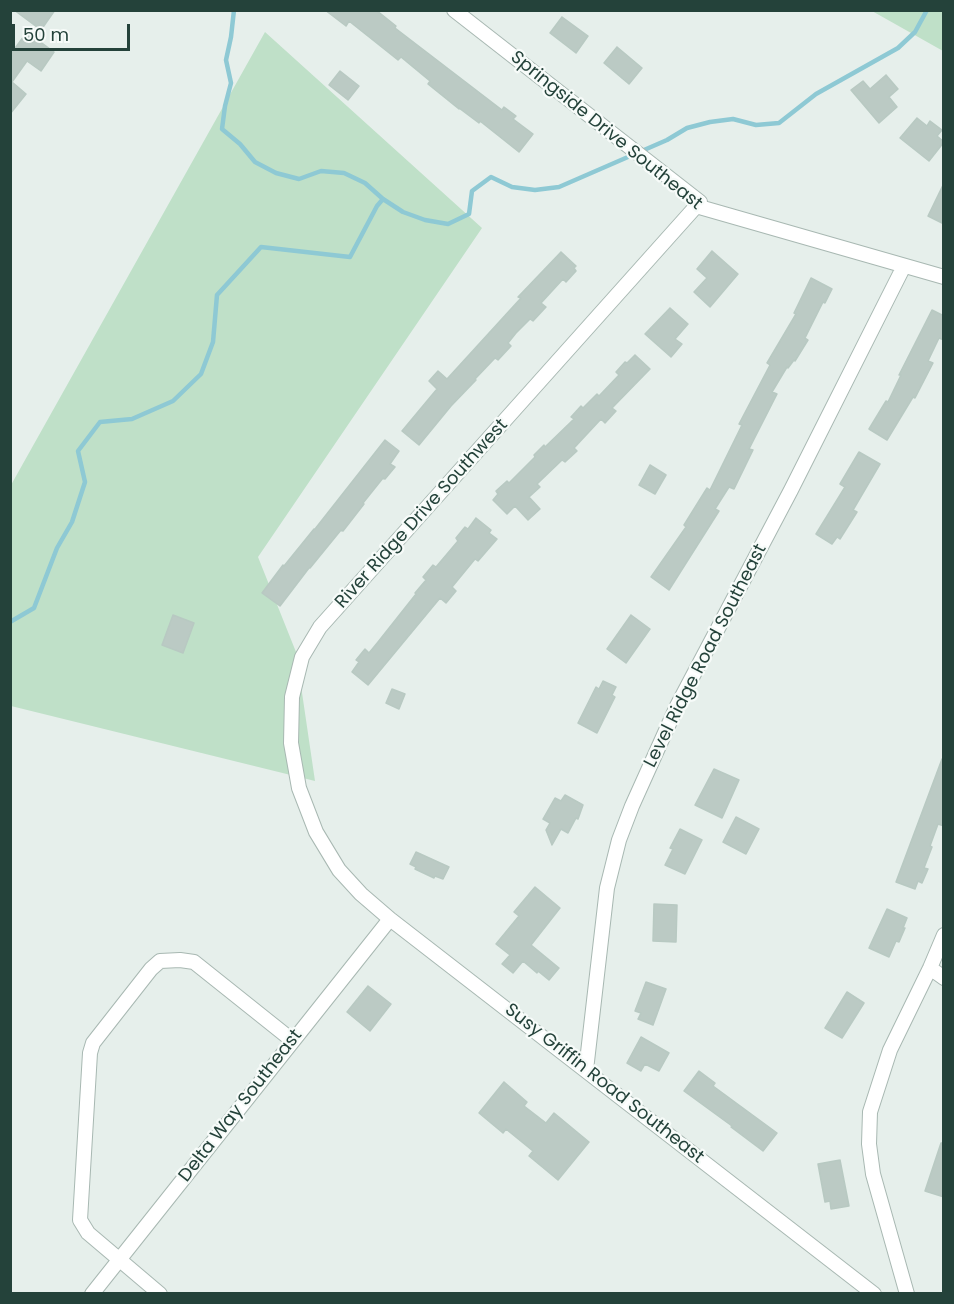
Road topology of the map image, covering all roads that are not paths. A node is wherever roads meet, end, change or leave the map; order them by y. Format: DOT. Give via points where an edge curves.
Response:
graph roads {
  1 [pos="454,10"];
  2 [pos="696,206"];
  3 [pos="904,266"];
  4 [pos="944,277"];
  5 [pos="339,870"];
  6 [pos="390,919"];
  7 [pos="944,935"];
  8 [pos="930,968"];
  9 [pos="944,978"];
  10 [pos="293,1041"];
  11 [pos="586,1070"];
  12 [pos="120,1259"];
  13 [pos="92,1293"];
  14 [pos="160,1293"];
  15 [pos="874,1293"];
  16 [pos="907,1293"];
  1 -- 2 [label="street, Springside Drive Southeast" via="700,202"];
  2 -- 3 [label="street, Springside Drive Southeast"];
  2 -- 5 [label="street, River Ridge Drive Southwest" via="320,627 302,657 292,698 291,743 299,788 316,832"];
  3 -- 4 [label="street, Springside Drive Southeast"];
  3 -- 11 [label="street, Level Ridge Road Southeast" via="677,706 632,806 607,888"];
  5 -- 6 [label="street, Susy Griffin Road Southeast"];
  6 -- 10 [label="street, Delta Way Southeast"];
  6 -- 11 [label="street, Susy Griffin Road Southeast"];
  7 -- 8 [label="street"];
  8 -- 9 [label="street"];
  8 -- 16 [label="street" via="890,1050 870,1112 873,1174"];
  10 -- 12 [label="street, Delta Way Southeast"];
  10 -- 12 [label="street" via="194,962 160,961 151,969 93,1043 90,1053 80,1221 88,1233"];
  11 -- 15 [label="street, Susy Griffin Road Southeast"];
  12 -- 13 [label="street, Delta Way Southeast"];
  12 -- 14 [label="street"];
}
